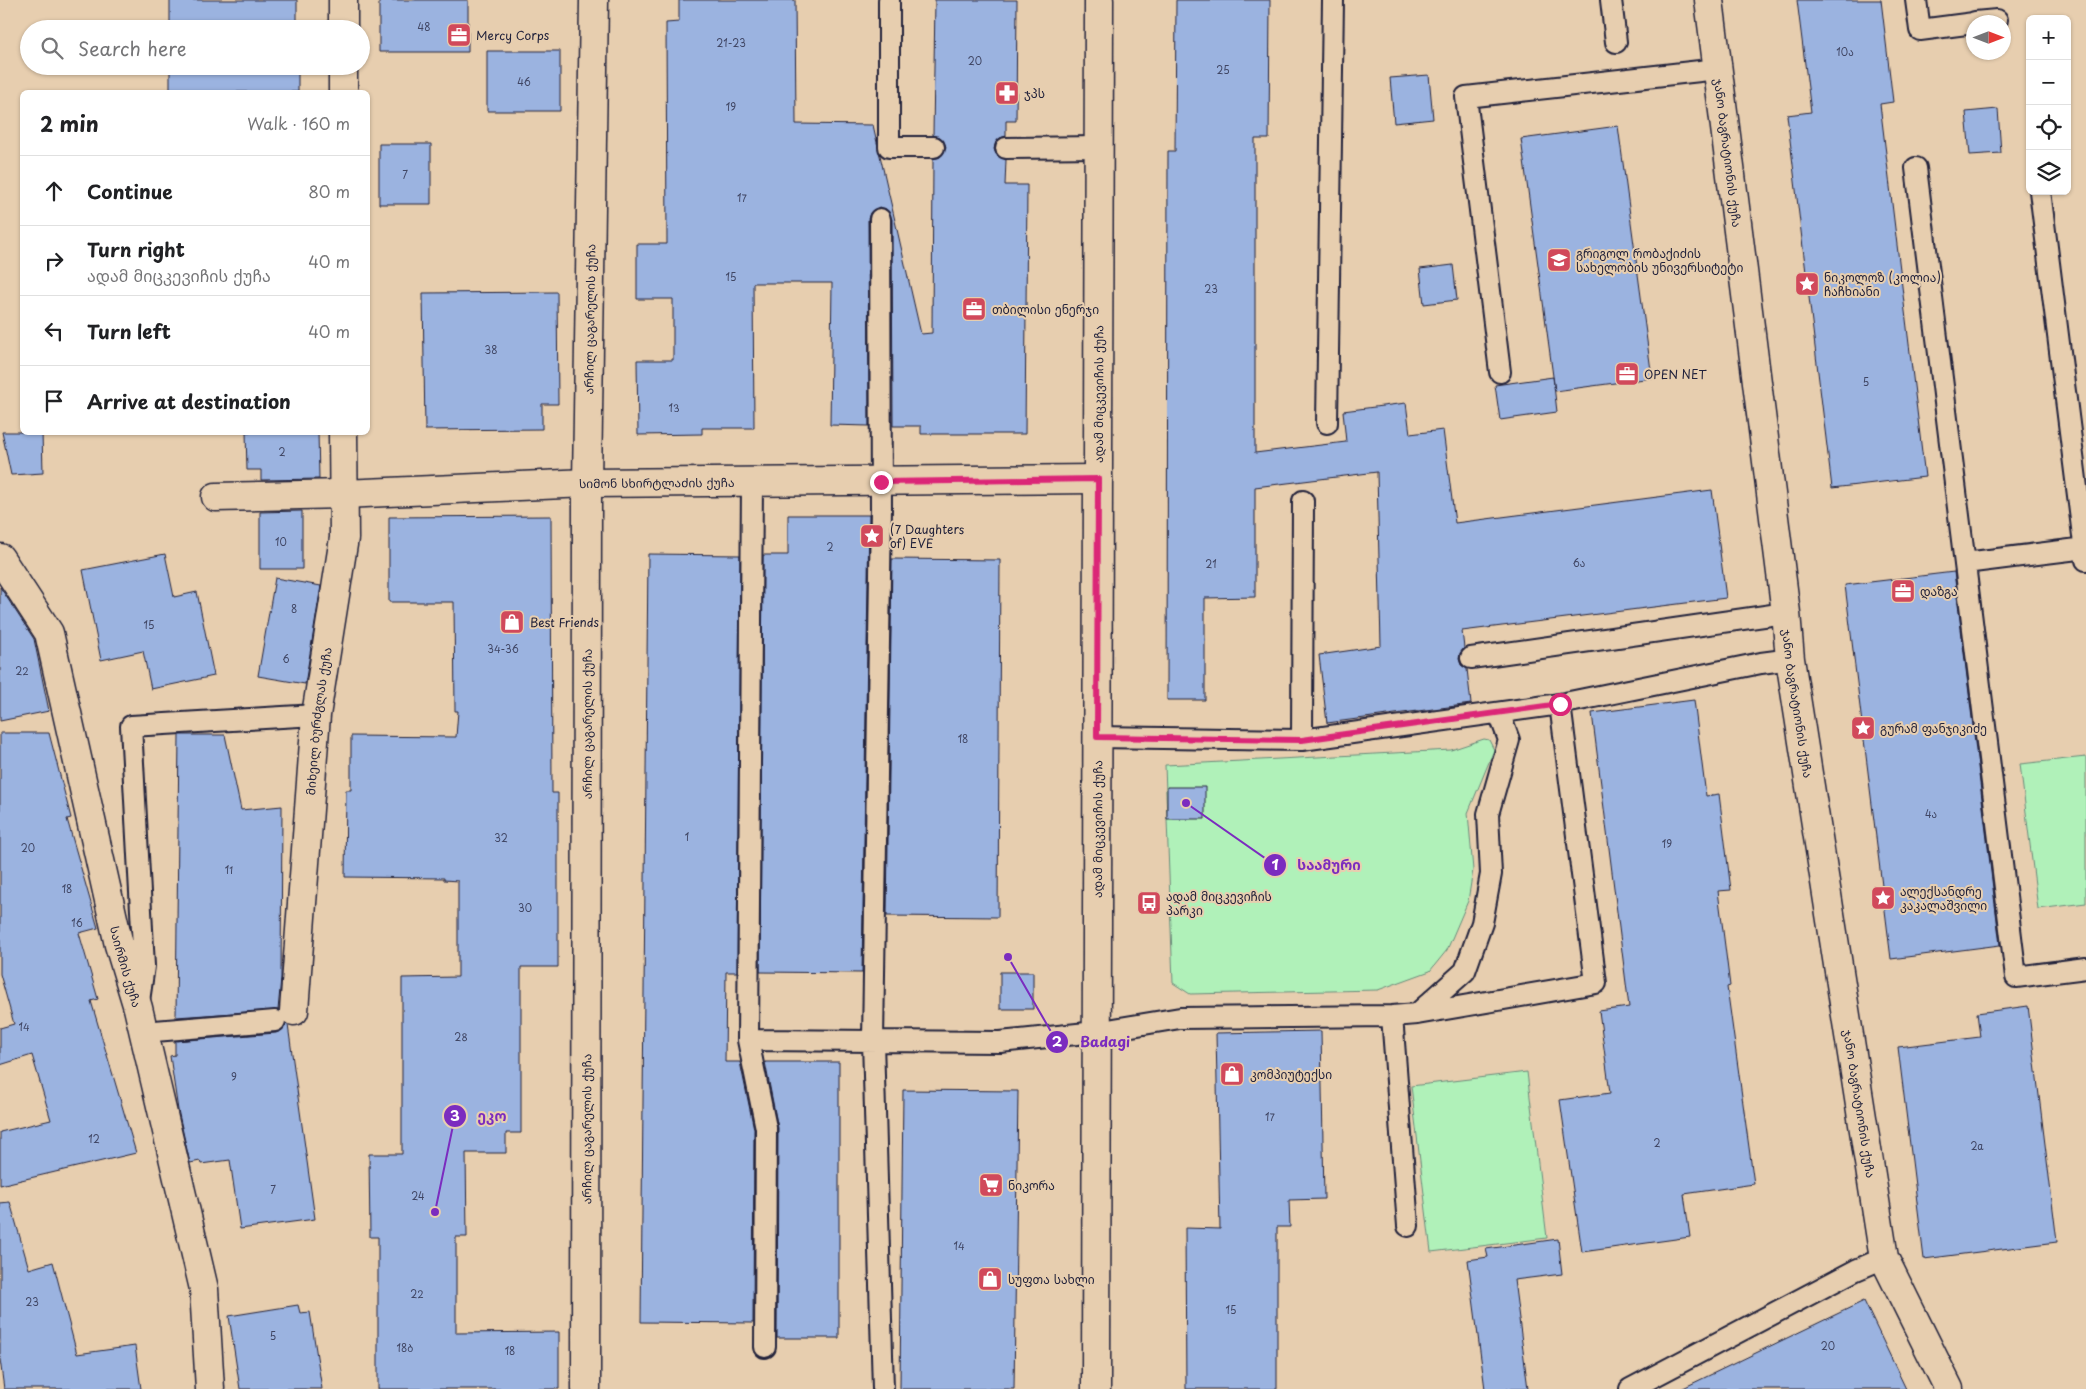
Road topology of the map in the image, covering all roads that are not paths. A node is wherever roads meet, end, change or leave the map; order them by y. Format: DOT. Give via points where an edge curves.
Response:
graph roads {
  1 [pos="343,0"];
  2 [pos="594,0"];
  3 [pos="889,0"];
  4 [pos="1100,0"];
  5 [pos="1333,0"];
  6 [pos="1611,0"];
  7 [pos="1709,0"];
  8 [pos="1916,0"];
  9 [pos="343,20"];
  10 [pos="1966,24"];
  11 [pos="1616,42"];
  12 [pos="1718,69"];
  13 [pos="343,75"];
  14 [pos="343,90"];
  15 [pos="934,147"];
  16 [pos="1099,147"];
  17 [pos="1006,148"];
  18 [pos="1916,168"];
  19 [pos="2041,195"];
  20 [pos="880,219"];
  21 [pos="1500,372"];
  22 [pos="1327,423"];
  23 [pos="343,435"];
  24 [pos="1098,479"];
  25 [pos="752,482"];
  26 [pos="881,482"];
  27 [pos="588,483"];
  28 [pos="344,494"];
  29 [pos="216,496"];
  30 [pos="1303,501"];
  31 [pos="2086,552"];
  32 [pos="0,558"];
  33 [pos="1965,563"];
  34 [pos="1786,612"];
  35 [pos="1471,658"];
  36 [pos="1790,659"];
  37 [pos="1560,704"];
  38 [pos="1499,713"];
  39 [pos="316,715"];
  40 [pos="1097,737"];
  41 [pos="1302,740"];
  42 [pos="2086,968"];
  43 [pos="1418,1014"];
  44 [pos="285,1016"];
  45 [pos="1392,1016"];
  46 [pos="141,1020"];
  47 [pos="1096,1032"];
  48 [pos="748,1040"];
  49 [pos="873,1041"];
  50 [pos="1408,1226"];
  51 [pos="1884,1258"];
  52 [pos="764,1347"];
  53 [pos="210,1389"];
  54 [pos="586,1389"];
  55 [pos="883,1389"];
  56 [pos="1096,1389"];
  57 [pos="1630,1389"];
  58 [pos="1949,1389"];
  1 -- 9 [label="street"];
  2 -- 27 [label="street, არჩილ ცაგარელის ქუჩა"];
  3 -- 15 [label="lane" via="889,147"];
  4 -- 16 [label="street, ადამ მიცკევიჩის ქუჩა"];
  5 -- 22 [label="lane"];
  6 -- 11 [label="lane"];
  7 -- 12 [label="street, ჯანო ბაგრატიონის ქუჩა"];
  8 -- 10 [label="lane" via="1920,30"];
  12 -- 21 [label="lane" via="1466,96"];
  12 -- 34 [label="street, ჯანო ბაგრატიონის ქუჩა"];
  13 -- 14 [label="street"];
  16 -- 17 [label="lane"];
  16 -- 24 [label="street, ადამ მიცკევიჩის ქუჩა"];
  18 -- 33 [label="lane"];
  19 -- 31 [label="lane"];
  20 -- 26 [label="lane"];
  23 -- 28 [label="street, მიხეილ ბურძგლას ქუჩა"];
  24 -- 26 [label="street, სიმონ სხირტლაძის ქუჩა"];
  24 -- 40 [label="street, ადამ მიცკევიჩის ქუჩა"];
  25 -- 26 [label="street, სიმონ სხირტლაძის ქუჩა"];
  25 -- 27 [label="street, სიმონ სხირტლაძის ქუჩა"];
  25 -- 48 [label="lane"];
  26 -- 49 [label="lane"];
  27 -- 28 [label="street, სიმონ სხირტლაძის ქუჩა"];
  27 -- 54 [label="street, არჩილ ცაგარელის ქუჩა"];
  28 -- 29 [label="street, სიმონ სხირტლაძის ქუჩა"];
  28 -- 39 [label="street, მიხეილ ბურძგლას ქუჩა" via="344,538"];
  30 -- 41 [label="lane"];
  31 -- 33 [label="lane"];
  32 -- 46 [label="street, საირმის ქუჩა" via="49,633 119,945"];
  33 -- 42 [label="lane" via="2016,977"];
  34 -- 35 [label="lane"];
  34 -- 36 [label="street, ჯანო ბაგრატიონის ქუჩა"];
  36 -- 37 [label="lane"];
  36 -- 51 [label="street, ჯანო ბაგრატიონის ქუჩა"];
  37 -- 38 [label="lane"];
  37 -- 43 [label="lane" via="1596,983"];
  38 -- 41 [label="lane"];
  38 -- 43 [label="lane" via="1509,740 1488,814 1491,874 1482,923 1465,971"];
  39 -- 44 [label="street, მიხეილ ბურძგლას ქუჩა"];
  39 -- 46 [label="lane" via="131,726 144,966"];
  40 -- 41 [label="lane"];
  40 -- 47 [label="street, ადამ მიცკევიჩის ქუჩა"];
  43 -- 45 [label="lane"];
  44 -- 46 [label="lane"];
  45 -- 47 [label="lane" via="1180,1018"];
  45 -- 50 [label="lane"];
  46 -- 53 [label="street, საირმის ქუჩა" via="204,1289"];
  47 -- 49 [label="lane" via="1000,1042"];
  47 -- 56 [label="street, ადამ მიცკევიჩის ქუჩა"];
  48 -- 49 [label="lane"];
  48 -- 52 [label="lane" via="766,1128"];
  49 -- 55 [label="lane"];
  51 -- 57 [label="lane"];
  51 -- 58 [label="street, ჯანო ბაგრატიონის ქუჩა"];
}
